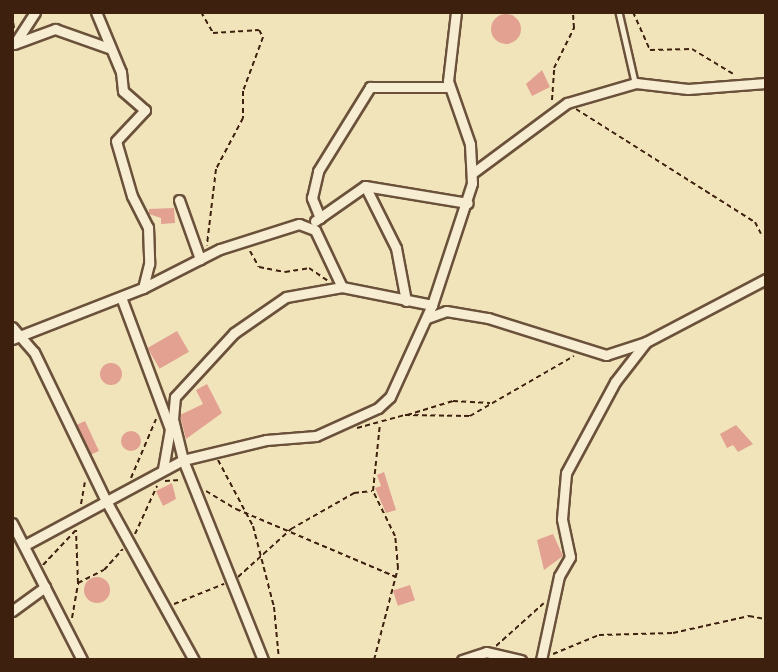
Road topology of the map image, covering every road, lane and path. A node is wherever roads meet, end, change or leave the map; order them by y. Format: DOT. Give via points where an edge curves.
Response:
graph roads {
  1 [pos="35,12"];
  2 [pos="96,12"];
  3 [pos="201,12"];
  4 [pos="456,12"];
  5 [pos="573,12"];
  6 [pos="619,12"];
  7 [pos="633,12"];
  8 [pos="13,44"];
  9 [pos="109,48"];
  10 [pos="636,83"];
  11 [pos="748,83"];
  12 [pos="766,83"];
  13 [pos="449,87"];
  14 [pos="567,103"];
  15 [pos="552,112"];
  16 [pos="474,172"];
  17 [pos="365,186"];
  18 [pos="179,200"];
  19 [pos="468,202"];
  20 [pos="320,218"];
  21 [pos="308,224"];
  22 [pos="761,234"];
  23 [pos="247,239"];
  24 [pos="200,258"];
  25 [pos="766,279"];
  26 [pos="338,284"];
  27 [pos="143,288"];
  28 [pos="121,297"];
  29 [pos="406,301"];
  30 [pos="432,305"];
  31 [pos="427,318"];
  32 [pos="12,327"];
  33 [pos="16,338"];
  34 [pos="646,342"];
  35 [pos="584,350"];
  36 [pos="491,403"];
  37 [pos="164,411"];
  38 [pos="405,415"];
  39 [pos="380,423"];
  40 [pos="356,428"];
  41 [pos="214,453"];
  42 [pos="183,460"];
  43 [pos="163,469"];
  44 [pos="85,476"];
  45 [pos="190,480"];
  46 [pos="128,487"];
  47 [pos="373,491"];
  48 [pos="105,499"];
  49 [pos="248,514"];
  50 [pos="79,515"];
  51 [pos="12,523"];
  52 [pos="291,529"];
  53 [pos="130,540"];
  54 [pos="25,545"];
  55 [pos="261,558"];
  56 [pos="37,571"];
  57 [pos="396,577"];
  58 [pos="558,580"];
  59 [pos="231,582"];
  60 [pos="78,583"];
  61 [pos="45,587"];
  62 [pos="163,608"];
  63 [pos="12,611"];
  64 [pos="766,619"];
  65 [pos="68,631"];
  66 [pos="486,652"];
  67 [pos="542,656"];
  68 [pos="82,660"];
  69 [pos="194,660"];
  70 [pos="263,660"];
  71 [pos="279,660"];
  72 [pos="374,660"];
  73 [pos="462,660"];
  74 [pos="521,660"];
  1 -- 8 [label="street"];
  2 -- 9 [label="street"];
  3 -- 24 [label="path" via="214,33 259,30 263,37 243,91 243,118 216,169 210,235"];
  4 -- 13 [label="street"];
  5 -- 15 [label="path" via="574,28 554,68"];
  6 -- 10 [label="lane"];
  7 -- 11 [label="path" via="650,50 692,49"];
  8 -- 9 [label="street" via="55,29"];
  9 -- 27 [label="street" via="125,96 145,110 116,141 132,196 148,227 149,264"];
  10 -- 11 [label="street" via="688,89"];
  10 -- 14 [label="street"];
  11 -- 12 [label="street"];
  13 -- 16 [label="street" via="470,144"];
  13 -- 20 [label="street" via="370,87 318,171 312,198"];
  14 -- 15 [label="street"];
  14 -- 22 [label="path" via="755,222"];
  15 -- 16 [label="street"];
  16 -- 19 [label="street"];
  17 -- 19 [label="street"];
  17 -- 20 [label="street"];
  17 -- 29 [label="street" via="396,248"];
  18 -- 24 [label="street"];
  19 -- 30 [label="street"];
  20 -- 21 [label="street"];
  21 -- 23 [label="street"];
  21 -- 26 [label="street" via="320,239"];
  23 -- 24 [label="street"];
  23 -- 26 [label="path" via="259,267 285,272 310,268"];
  24 -- 27 [label="street"];
  25 -- 34 [label="street"];
  26 -- 29 [label="street"];
  26 -- 42 [label="street" via="306,290 269,306 192,373 171,407"];
  27 -- 28 [label="street"];
  28 -- 33 [label="street"];
  28 -- 37 [label="street"];
  29 -- 30 [label="street"];
  30 -- 31 [label="street"];
  31 -- 35 [label="street" via="446,311 488,318"];
  31 -- 41 [label="street" via="397,385 378,408 310,437 280,437"];
  32 -- 33 [label="street"];
  33 -- 48 [label="street" via="39,361"];
  34 -- 35 [label="street" via="621,353"];
  34 -- 58 [label="street" via="615,382 566,473 562,519 570,557"];
  35 -- 36 [label="path"];
  36 -- 38 [label="path" via="453,401"];
  36 -- 38 [label="path" via="464,417"];
  37 -- 43 [label="street" via="170,438"];
  37 -- 46 [label="path" via="147,431"];
  38 -- 39 [label="path"];
  39 -- 40 [label="path"];
  39 -- 47 [label="path"];
  41 -- 42 [label="street"];
  41 -- 49 [label="path"];
  42 -- 43 [label="street"];
  42 -- 45 [label="street"];
  43 -- 46 [label="street"];
  44 -- 50 [label="path"];
  45 -- 49 [label="path"];
  45 -- 53 [label="path" via="157,486"];
  45 -- 59 [label="street"];
  46 -- 48 [label="street"];
  47 -- 52 [label="path" via="354,493"];
  47 -- 57 [label="path" via="395,536"];
  48 -- 50 [label="street"];
  48 -- 53 [label="street"];
  49 -- 52 [label="path"];
  49 -- 55 [label="path"];
  50 -- 54 [label="street"];
  51 -- 54 [label="street"];
  52 -- 55 [label="path"];
  52 -- 57 [label="path"];
  53 -- 60 [label="path" via="104,570"];
  53 -- 62 [label="street"];
  54 -- 56 [label="street"];
  55 -- 59 [label="path"];
  55 -- 71 [label="path"];
  56 -- 60 [label="path" via="76,531"];
  56 -- 61 [label="street"];
  57 -- 72 [label="path"];
  58 -- 66 [label="path" via="526,623"];
  58 -- 67 [label="street"];
  59 -- 62 [label="path"];
  59 -- 70 [label="street"];
  60 -- 65 [label="path"];
  61 -- 63 [label="street"];
  61 -- 65 [label="street"];
  62 -- 69 [label="street"];
  64 -- 67 [label="path" via="749,616 673,633 599,635"];
  65 -- 68 [label="street"];
  66 -- 73 [label="street"];
  66 -- 74 [label="street"];
}
